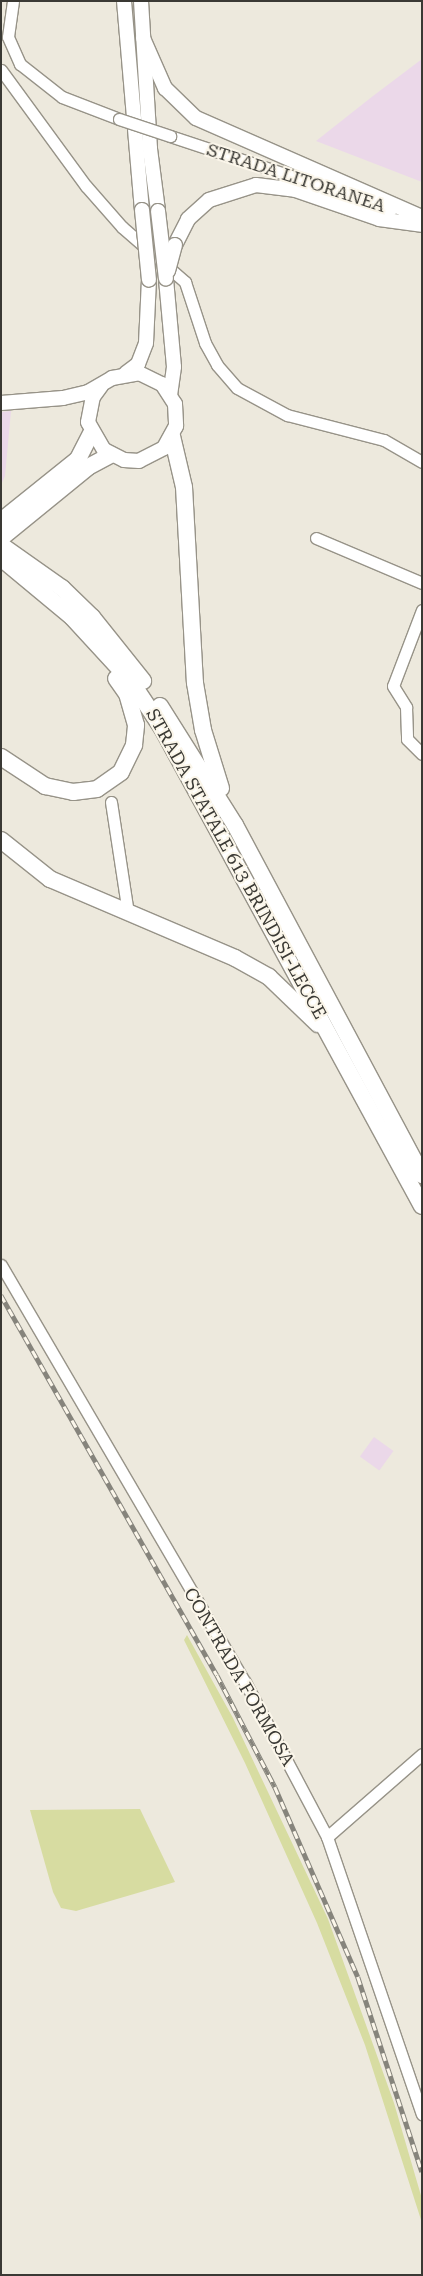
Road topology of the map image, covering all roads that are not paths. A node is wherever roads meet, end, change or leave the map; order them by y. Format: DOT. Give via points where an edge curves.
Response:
graph roads {
  1 [pos="13,1"];
  2 [pos="113,1"];
  3 [pos="124,1"];
  4 [pos="141,1"];
  5 [pos="126,36"];
  6 [pos="144,38"];
  7 [pos="1,70"];
  8 [pos="422,218"];
  9 [pos="422,225"];
  10 [pos="166,279"];
  11 [pos="126,373"];
  12 [pos="101,386"];
  13 [pos="170,394"];
  14 [pos="1,403"];
  15 [pos="91,434"];
  16 [pos="172,436"];
  17 [pos="111,455"];
  18 [pos="422,462"];
  19 [pos="40,498"];
  20 [pos="1,521"];
  21 [pos="1,538"];
  22 [pos="316,538"];
  23 [pos="1,544"];
  24 [pos="1,558"];
  25 [pos="422,583"];
  26 [pos="422,610"];
  27 [pos="87,635"];
  28 [pos="422,754"];
  29 [pos="1,757"];
  30 [pos="111,802"];
  31 [pos="235,825"];
  32 [pos="1,840"];
  33 [pos="128,913"];
  34 [pos="339,1049"];
  35 [pos="422,1175"];
  36 [pos="422,1206"];
  37 [pos="1,1265"];
  38 [pos="422,1754"];
  39 [pos="327,1837"];
  40 [pos="422,2114"];
  1 -- 8 [label="street, STRADA LITORANEA, bridge" via="8,37 20,64 62,98"];
  2 -- 5 [label="main road"];
  3 -- 5 [label="main road"];
  4 -- 6 [label="main road"];
  5 -- 11 [label="main road, bridge" via="149,280 146,343 138,364"];
  6 -- 8 [label="main road" via="165,88 196,118"];
  6 -- 10 [label="main road, bridge" via="150,149"];
  7 -- 18 [label="street" via="86,186 122,227 185,282 205,343 216,365 237,388 286,416 384,440"];
  9 -- 10 [label="main road, bridge" via="379,219 295,190 256,185 208,200 188,219 175,245"];
  10 -- 13 [label="main road" via="174,367"];
  11 -- 12 [label="main road"];
  11 -- 13 [label="main road" via="151,377"];
  12 -- 14 [label="main road" via="63,398"];
  12 -- 15 [label="main road" via="89,409"];
  13 -- 16 [label="main road" via="176,415"];
  15 -- 17 [label="main road"];
  15 -- 19 [label="highway" via="78,459"];
  16 -- 17 [label="main road" via="164,448 146,458 124,460"];
  16 -- 31 [label="highway" via="185,504 195,683 208,748"];
  17 -- 19 [label="highway"];
  19 -- 20 [label="highway"];
  19 -- 21 [label="highway"];
  22 -- 25 [label="street"];
  23 -- 31 [label="highway, STRADA STATALE 613 BRINDISI-LECCE" via="62,588 103,631 173,725"];
  24 -- 27 [label="highway, STRADA STATALE 613 BRINDISI-LECCE" via="55,600"];
  26 -- 28 [label="street" via="393,686 406,707 407,739"];
  27 -- 29 [label="highway" via="127,694 136,725 134,745 120,772 97,789 73,792 45,786"];
  27 -- 34 [label="highway, STRADA STATALE 613 BRINDISI-LECCE" via="130,680 162,728"];
  30 -- 33 [label="street"];
  31 -- 35 [label="highway, STRADA STATALE 613 BRINDISI-LECCE"];
  32 -- 33 [label="highway" via="50,879"];
  33 -- 34 [label="highway" via="235,958 269,977"];
  34 -- 36 [label="highway, STRADA STATALE 613 BRINDISI-LECCE"];
  37 -- 39 [label="street, CONTRADA FORMOSA" via="245,1682"];
  38 -- 39 [label="street"];
  39 -- 40 [label="street, CONTRADA FORMOSA"];
}
